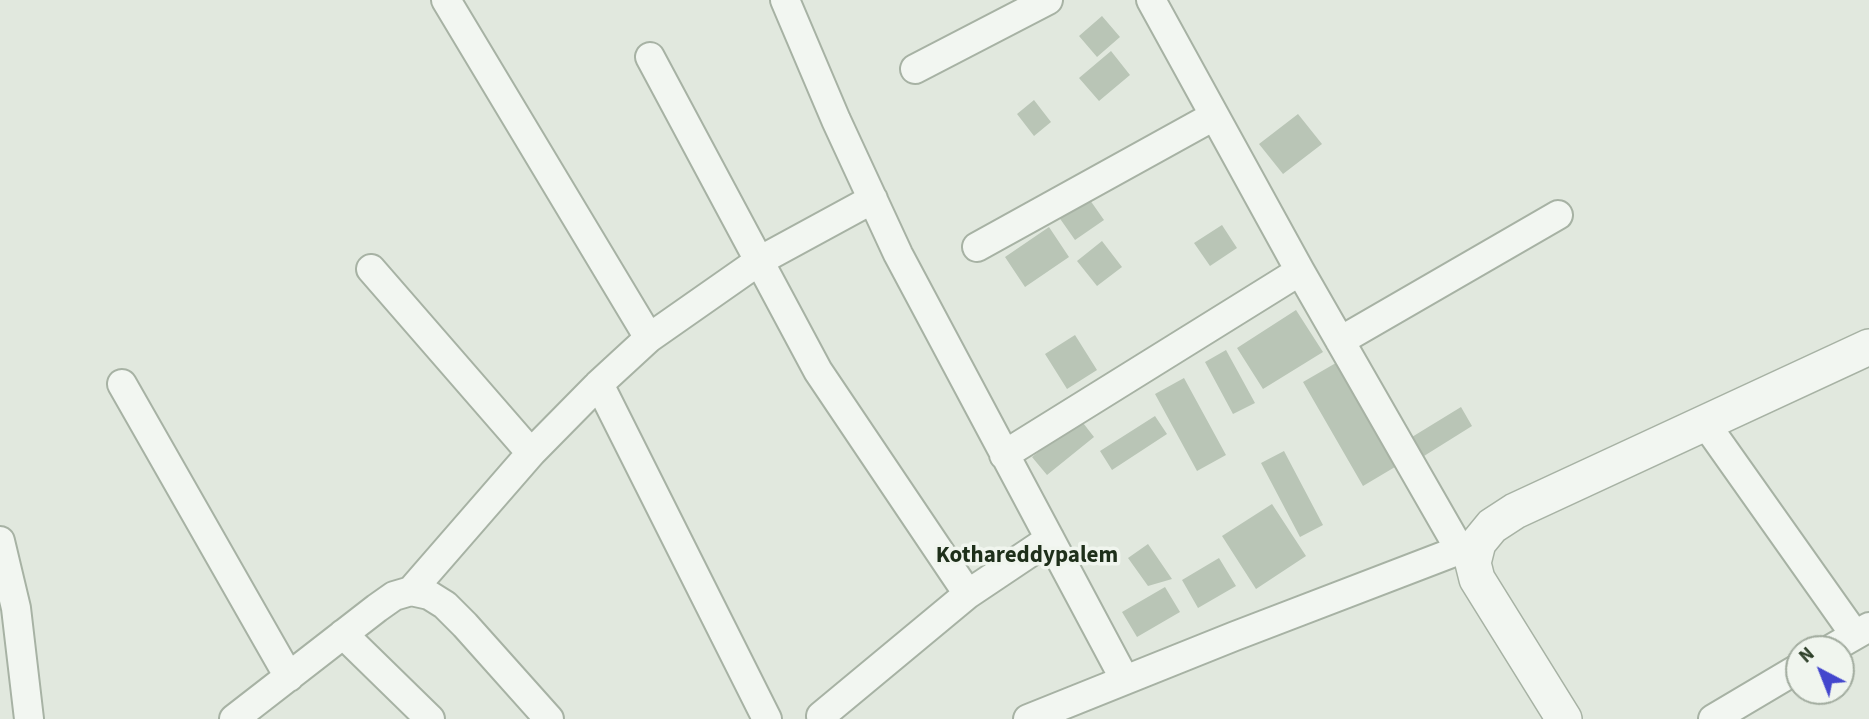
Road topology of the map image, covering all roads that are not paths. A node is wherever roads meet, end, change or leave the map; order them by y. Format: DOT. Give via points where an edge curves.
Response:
graph roads {
  1 [pos="446,0"];
  2 [pos="785,0"];
  3 [pos="1048,0"];
  4 [pos="1151,0"];
  5 [pos="650,57"];
  6 [pos="915,69"];
  7 [pos="1214,116"];
  8 [pos="873,199"];
  9 [pos="1558,215"];
  10 [pos="977,247"];
  11 [pos="758,261"];
  12 [pos="372,269"];
  13 [pos="1300,271"];
  14 [pos="649,338"];
  15 [pos="1340,341"];
  16 [pos="1869,347"];
  17 [pos="122,384"];
  18 [pos="598,384"];
  19 [pos="1705,423"];
  20 [pos="531,453"];
  21 [pos="1004,454"];
  22 [pos="1050,539"];
  23 [pos="0,541"];
  24 [pos="1469,546"];
  25 [pos="411,591"];
  26 [pos="968,594"];
  27 [pos="343,634"];
  28 [pos="1851,635"];
  29 [pos="1785,676"];
  30 [pos="289,677"];
  31 [pos="1125,680"];
  32 [pos="821,716"];
  33 [pos="1041,717"];
  34 [pos="29,719"];
  35 [pos="234,719"];
  36 [pos="430,719"];
  37 [pos="549,719"];
  38 [pos="767,719"];
  39 [pos="1564,719"];
  40 [pos="1713,719"];
  1 -- 14 [label="street"];
  2 -- 8 [label="street"];
  3 -- 6 [label="street"];
  4 -- 7 [label="street"];
  5 -- 11 [label="street"];
  7 -- 10 [label="street"];
  7 -- 13 [label="street"];
  8 -- 11 [label="street"];
  8 -- 21 [label="street"];
  9 -- 15 [label="street"];
  11 -- 14 [label="street"];
  11 -- 26 [label="street" via="818,371"];
  12 -- 20 [label="street"];
  13 -- 15 [label="street"];
  13 -- 21 [label="street"];
  14 -- 18 [label="street"];
  15 -- 24 [label="street"];
  16 -- 19 [label="street"];
  17 -- 30 [label="street"];
  18 -- 20 [label="street"];
  18 -- 38 [label="street"];
  19 -- 24 [label="street" via="1515,511"];
  19 -- 28 [label="street"];
  20 -- 25 [label="street"];
  21 -- 22 [label="street"];
  22 -- 26 [label="street"];
  22 -- 31 [label="street"];
  23 -- 34 [label="street" via="16,608"];
  24 -- 31 [label="street"];
  24 -- 39 [label="street" via="1476,579"];
  25 -- 27 [label="street" via="394,596"];
  25 -- 37 [label="street" via="444,605"];
  26 -- 32 [label="street"];
  27 -- 30 [label="street"];
  27 -- 36 [label="street"];
  29 -- 40 [label="street"];
  30 -- 35 [label="street"];
  31 -- 33 [label="street"];
}
